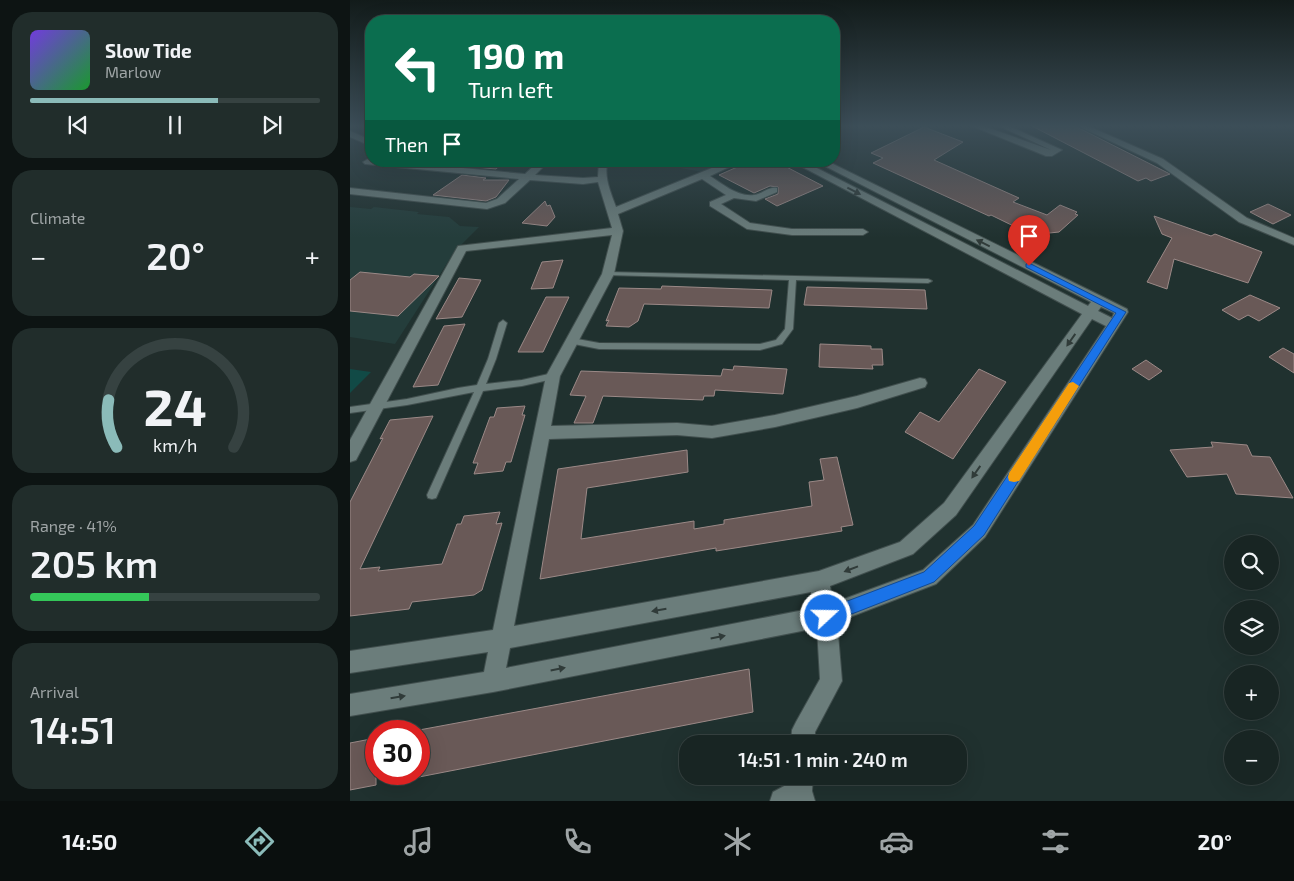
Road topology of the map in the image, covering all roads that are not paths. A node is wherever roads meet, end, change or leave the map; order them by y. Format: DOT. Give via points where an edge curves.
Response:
graph roads {
  1 [pos="1164,163"];
  2 [pos="421,167"];
  3 [pos="539,167"];
  4 [pos="602,167"];
  5 [pos="724,167"];
  6 [pos="807,167"];
  7 [pos="830,167"];
  8 [pos="703,176"];
  9 [pos="527,177"];
  10 [pos="603,179"];
  11 [pos="774,190"];
  12 [pos="350,191"];
  13 [pos="734,195"];
  14 [pos="613,212"];
  15 [pos="618,231"];
  16 [pos="863,232"];
  17 [pos="1294,242"];
  18 [pos="608,274"];
  19 [pos="793,278"];
  20 [pos="928,281"];
  21 [pos="1094,306"];
  22 [pos="502,323"];
  23 [pos="572,341"];
  24 [pos="553,376"];
  25 [pos="920,384"];
  26 [pos="480,388"];
  27 [pos="376,406"];
  28 [pos="350,410"];
  29 [pos="543,433"];
  30 [pos="350,456"];
  31 [pos="432,496"];
  32 [pos="819,581"];
  33 [pos="826,616"];
  34 [pos="502,638"];
  35 [pos="350,662"];
  36 [pos="493,681"];
  37 [pos="350,705"];
  38 [pos="804,735"];
  1 -- 17 [label="street" via="1243,220"];
  2 -- 9 [label="street"];
  3 -- 9 [label="street"];
  4 -- 10 [label="street"];
  5 -- 8 [label="street"];
  6 -- 21 [label="street, one-way"];
  21 -- 7 [label="street, one-way"];
  8 -- 13 [label="street"];
  8 -- 14 [label="street"];
  9 -- 10 [label="street" via="583,181"];
  9 -- 12 [label="street" via="497,203 487,206"];
  10 -- 14 [label="street"];
  11 -- 13 [label="street" via="756,198"];
  13 -- 16 [label="street" via="714,204 747,226 792,232"];
  14 -- 15 [label="street"];
  15 -- 18 [label="street"];
  15 -- 27 [label="street" via="462,248"];
  18 -- 19 [label="lane"];
  18 -- 23 [label="street"];
  19 -- 20 [label="lane"];
  19 -- 23 [label="lane" via="789,329 779,342 760,347 599,346"];
  21 -- 32 [label="street, one-way" via="950,509 906,548"];
  21 -- 33 [label="street" via="1122,312 979,531 929,577"];
  22 -- 26 [label="lane"];
  23 -- 24 [label="street"];
  24 -- 26 [label="lane"];
  24 -- 29 [label="street"];
  25 -- 29 [label="street" via="775,421 712,432 677,429"];
  26 -- 27 [label="lane"];
  26 -- 31 [label="lane"];
  27 -- 28 [label="lane"];
  27 -- 30 [label="street"];
  29 -- 34 [label="street"];
  32 -- 33 [label="street"];
  32 -- 34 [label="street, one-way"];
  36 -- 33 [label="street, one-way"];
  33 -- 38 [label="street" via="831,681"];
  34 -- 35 [label="street"];
  34 -- 36 [label="street"];
  37 -- 36 [label="street, one-way"];
}
